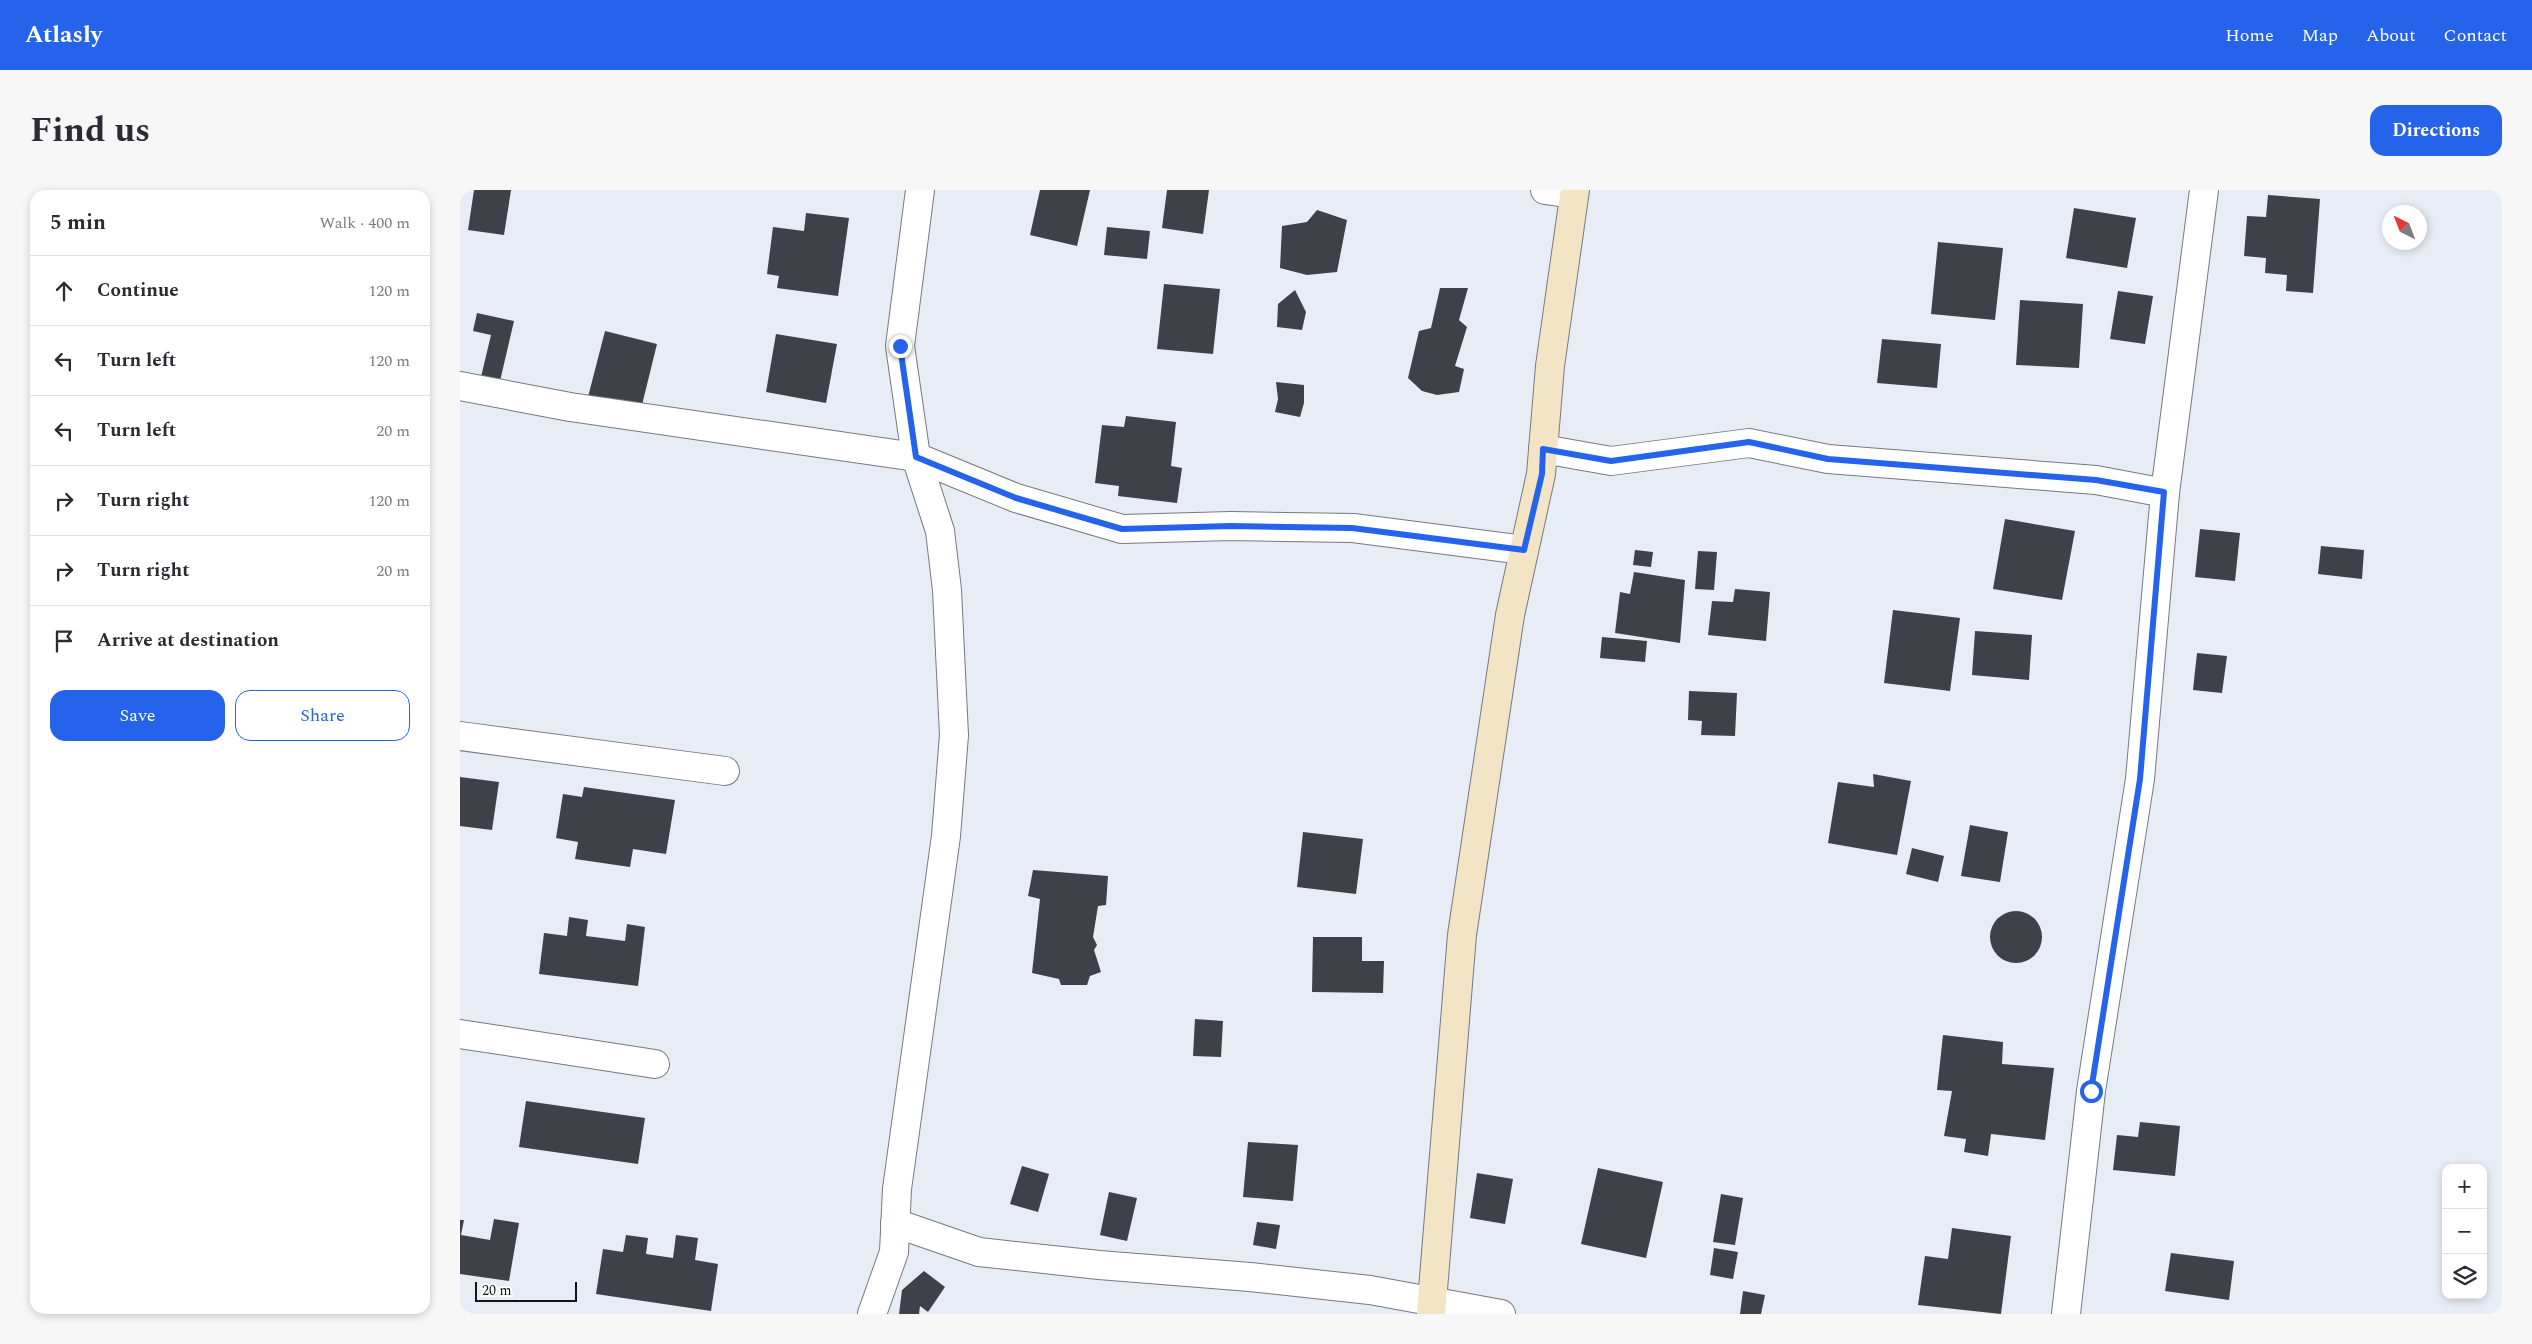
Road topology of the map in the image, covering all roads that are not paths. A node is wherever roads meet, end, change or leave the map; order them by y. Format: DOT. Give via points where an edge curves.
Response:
graph roads {
  1 [pos="920,190"];
  2 [pos="1545,190"];
  3 [pos="2204,190"];
  4 [pos="1575,192"];
  5 [pos="460,386"];
  6 [pos="1543,449"];
  7 [pos="916,457"];
  8 [pos="2164,492"];
  9 [pos="1524,550"];
  10 [pos="460,736"];
  11 [pos="725,771"];
  12 [pos="460,1034"];
  13 [pos="655,1064"];
  14 [pos="895,1223"];
  15 [pos="1432,1309"];
  16 [pos="872,1314"];
  17 [pos="1501,1314"];
  18 [pos="2066,1314"];
  1 -- 7 [label="street" via="900,346"];
  2 -- 4 [label="street"];
  3 -- 8 [label="street"];
  4 -- 6 [label="street" via="1550,366"];
  5 -- 7 [label="street" via="570,407"];
  6 -- 8 [label="street" via="1611,461 1749,442 1828,459 2096,480"];
  6 -- 9 [label="street" via="1542,474"];
  7 -- 9 [label="street" via="1016,498 1122,529 1231,526 1352,528"];
  7 -- 14 [label="street" via="940,531 947,590 954,735 946,836"];
  8 -- 18 [label="street" via="2140,779 2091,1091"];
  9 -- 15 [label="street" via="1510,615 1462,935"];
  10 -- 11 [label="street"];
  12 -- 13 [label="street"];
  14 -- 15 [label="street" via="980,1252 1370,1290"];
  14 -- 16 [label="street" via="894,1252"];
  15 -- 17 [label="street"];
}
